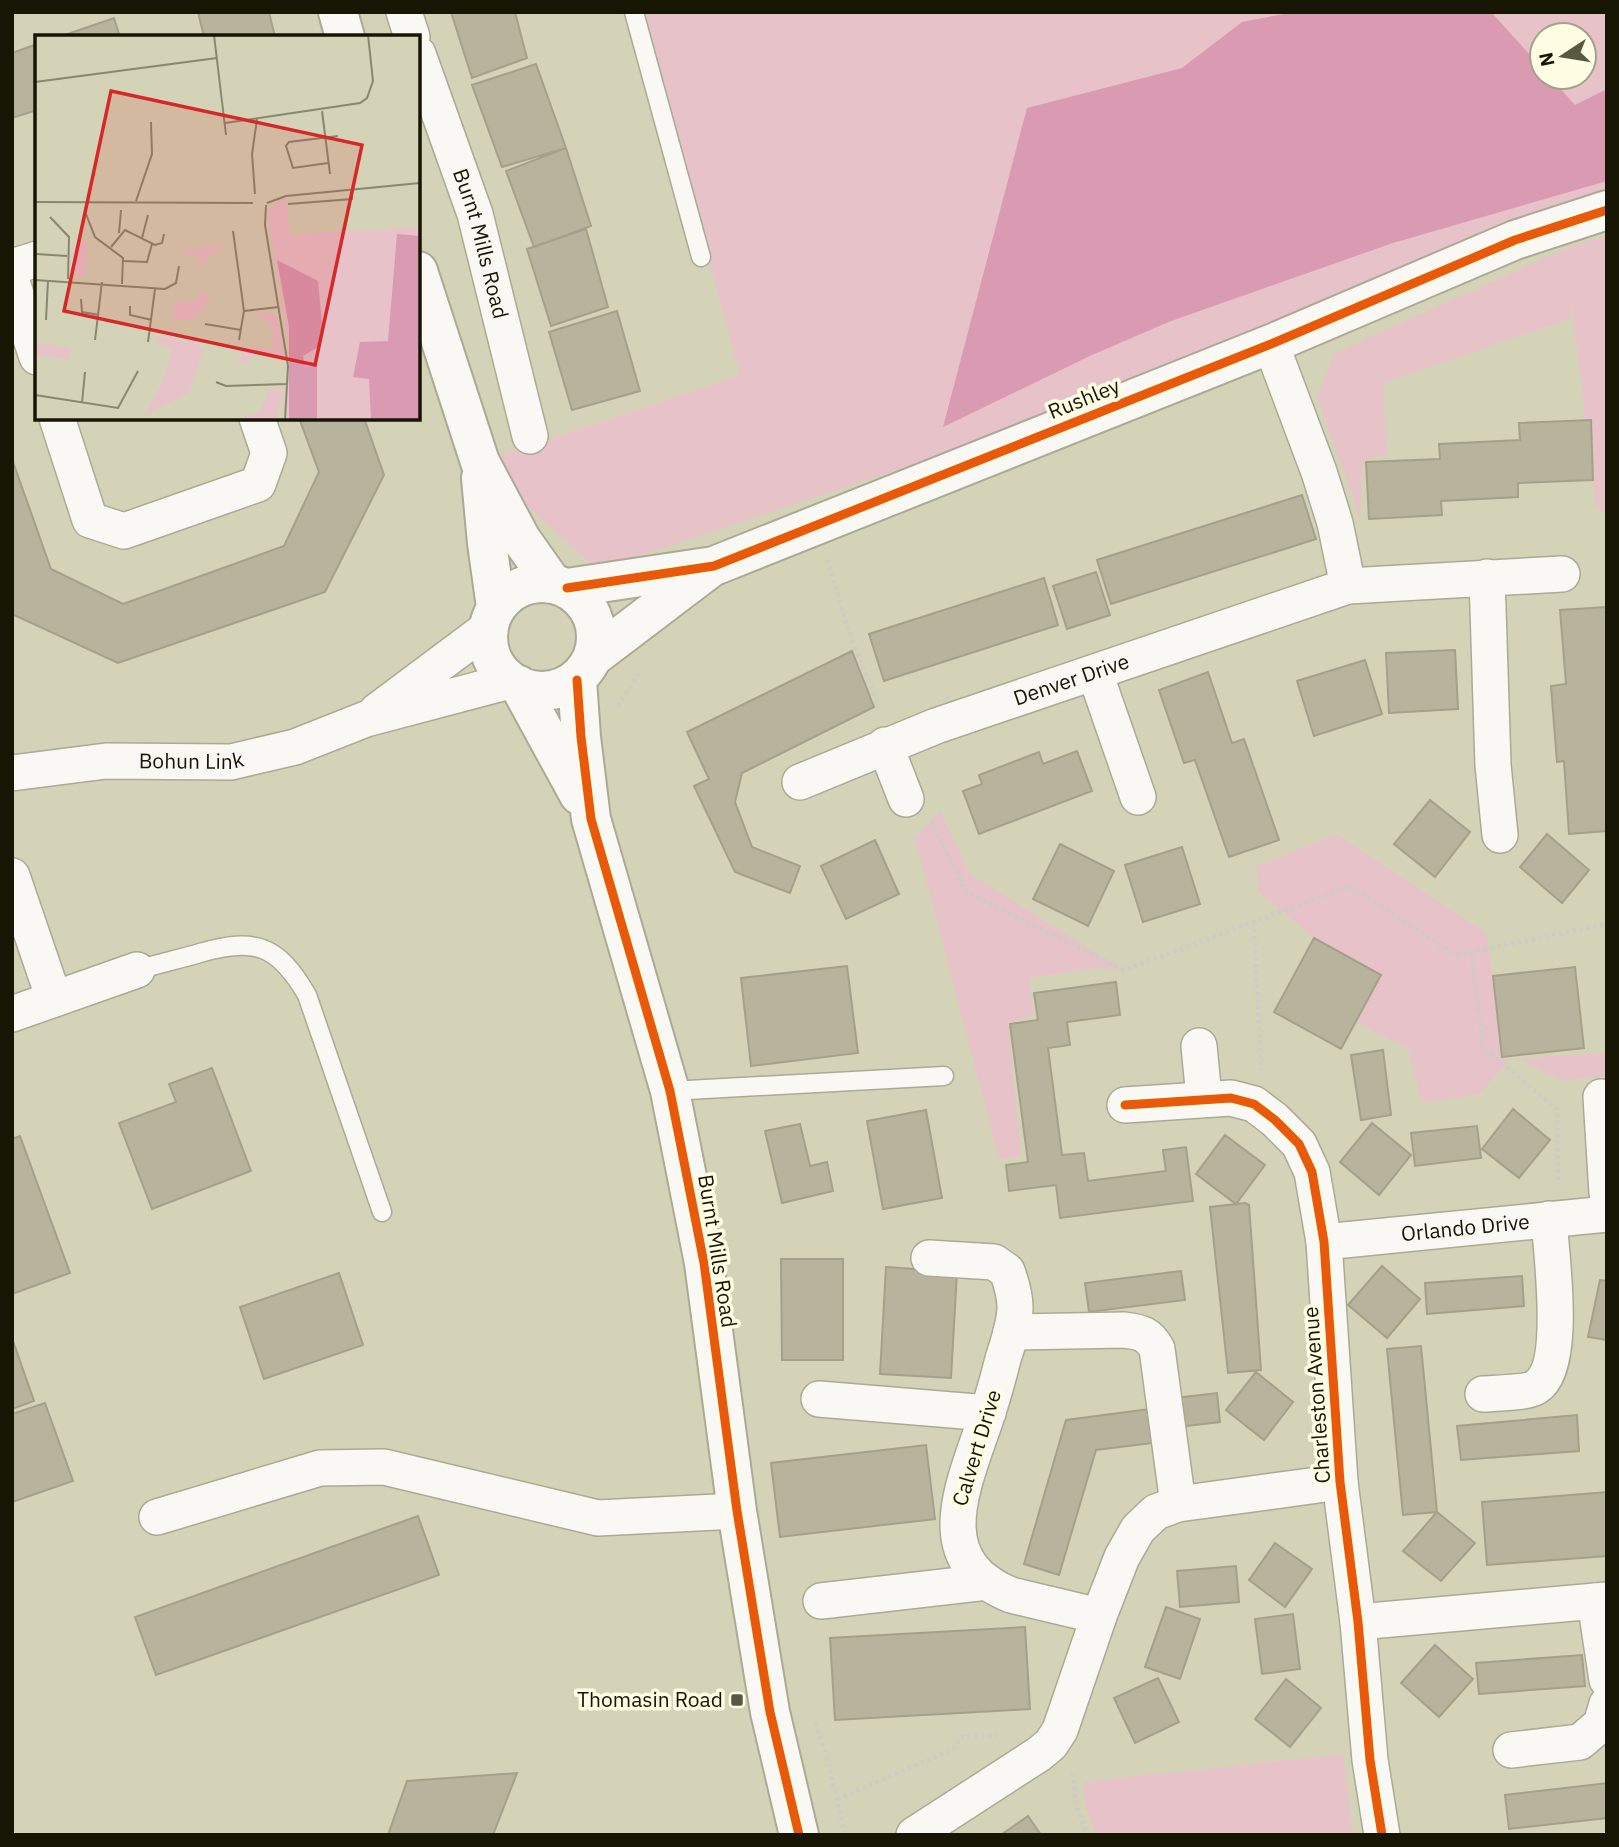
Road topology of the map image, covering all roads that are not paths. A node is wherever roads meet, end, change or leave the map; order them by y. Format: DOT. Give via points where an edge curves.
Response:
graph roads {
  1 [pos="338,12"];
  2 [pos="404,12"];
  3 [pos="634,12"];
  4 [pos="344,35"];
  5 [pos="411,35"];
  6 [pos="420,60"];
  7 [pos="1607,210"];
  8 [pos="701,257"];
  9 [pos="35,260"];
  10 [pos="12,267"];
  11 [pos="420,277"];
  12 [pos="12,282"];
  13 [pos="1271,344"];
  14 [pos="35,351"];
  15 [pos="58,420"];
  16 [pos="258,420"];
  17 [pos="530,436"];
  18 [pos="480,462"];
  19 [pos="714,566"];
  20 [pos="1562,574"];
  21 [pos="1487,577"];
  22 [pos="559,585"];
  23 [pos="1348,586"];
  24 [pos="492,618"];
  25 [pos="585,668"];
  26 [pos="1095,673"];
  27 [pos="515,683"];
  28 [pos="366,719"];
  29 [pos="883,729"];
  30 [pos="12,773"];
  31 [pos="800,782"];
  32 [pos="1138,797"];
  33 [pos="917,806"];
  34 [pos="591,819"];
  35 [pos="1500,835"];
  36 [pos="12,876"];
  37 [pos="137,970"];
  38 [pos="54,999"];
  39 [pos="12,1014"];
  40 [pos="1199,1046"];
  41 [pos="944,1076"];
  42 [pos="670,1091"];
  43 [pos="1601,1097"];
  44 [pos="1204,1098"];
  45 [pos="1125,1105"];
  46 [pos="1607,1193"];
  47 [pos="1607,1200"];
  48 [pos="382,1212"];
  49 [pos="1606,1214"];
  50 [pos="1549,1219"];
  51 [pos="1324,1242"];
  52 [pos="929,1258"];
  53 [pos="1011,1332"];
  54 [pos="1483,1394"];
  55 [pos="819,1399"];
  56 [pos="988,1413"];
  57 [pos="1340,1482"];
  58 [pos="1178,1504"];
  59 [pos="737,1511"];
  60 [pos="157,1517"];
  61 [pos="986,1583"];
  62 [pos="1601,1600"];
  63 [pos="821,1601"];
  64 [pos="1099,1616"];
  65 [pos="1358,1622"];
  66 [pos="1607,1680"];
  67 [pos="1607,1704"];
  68 [pos="1511,1750"];
  69 [pos="799,1835"];
  70 [pos="914,1835"];
  71 [pos="1382,1835"];
  1 -- 4 [label="street"];
  2 -- 5 [label="street"];
  3 -- 8 [label="lane"];
  6 -- 17 [label="street, Burnt Mills Road" via="475,214"];
  7 -- 13 [label="street, Rushley" via="1515,240"];
  9 -- 10 [label="street"];
  11 -- 18 [label="street"];
  12 -- 14 [label="street"];
  13 -- 19 [label="street, Rushley"];
  13 -- 23 [label="street" via="1319,472"];
  15 -- 16 [label="street" via="90,520 124,531 258,484 269,453"];
  18 -- 22 [label="street" via="521,539"];
  18 -- 24 [label="street"];
  19 -- 22 [label="street, Rushley"];
  19 -- 25 [label="street, Rushley"];
  20 -- 21 [label="street, Denver Drive"];
  21 -- 23 [label="street, Denver Drive"];
  21 -- 35 [label="street"];
  22 -- 24 [label="street" via="533,583 514,590"];
  22 -- 25 [label="street" via="583,601 594,620 597,638"];
  23 -- 26 [label="street, Denver Drive"];
  24 -- 27 [label="street" via="489,651 497,668"];
  24 -- 28 [label="street"];
  25 -- 27 [label="street" via="550,691 530,691"];
  25 -- 34 [label="street, Burnt Mills Road" via="581,737"];
  26 -- 29 [label="street, Denver Drive" via="936,726"];
  26 -- 32 [label="street"];
  27 -- 28 [label="street"];
  27 -- 34 [label="street, Burnt Mills Road"];
  28 -- 30 [label="street, Bohun Link" via="295,747 230,762 106,761"];
  29 -- 31 [label="street, Denver Drive"];
  29 -- 33 [label="street"];
  34 -- 42 [label="street, Burnt Mills Road"];
  36 -- 38 [label="street"];
  37 -- 38 [label="street"];
  37 -- 48 [label="lane" via="227,945 249,945 272,952 294,973 307,995"];
  38 -- 39 [label="street"];
  40 -- 44 [label="street"];
  41 -- 42 [label="lane"];
  42 -- 59 [label="street, Burnt Mills Road" via="704,1263"];
  43 -- 46 [label="street"];
  44 -- 45 [label="street, Charleston Avenue"];
  44 -- 51 [label="street, Charleston Avenue" via="1254,1104 1298,1144 1312,1172"];
  47 -- 49 [label="street"];
  49 -- 50 [label="street, Orlando Drive"];
  50 -- 51 [label="street, Orlando Drive"];
  50 -- 54 [label="street" via="1556,1331 1547,1377 1535,1389"];
  51 -- 57 [label="street, Charleston Avenue"];
  52 -- 53 [label="street, Calvert Drive" via="994,1262 1007,1271 1016,1307"];
  53 -- 56 [label="street, Calvert Drive"];
  53 -- 58 [label="street" via="1124,1330 1142,1332 1152,1339"];
  55 -- 56 [label="street"];
  56 -- 61 [label="street, Calvert Drive" via="961,1491 957,1517 959,1543"];
  57 -- 58 [label="street"];
  57 -- 65 [label="street, Charleston Avenue"];
  58 -- 64 [label="street" via="1156,1512 1138,1529"];
  59 -- 60 [label="street" via="598,1518 384,1467 320,1468"];
  59 -- 69 [label="street, Burnt Mills Road" via="769,1712"];
  61 -- 63 [label="street"];
  61 -- 64 [label="street" via="1011,1595"];
  62 -- 65 [label="street"];
  62 -- 66 [label="street"];
  64 -- 70 [label="street" via="1060,1730 1051,1744"];
  65 -- 71 [label="street, Charleston Avenue" via="1370,1760"];
  67 -- 68 [label="street" via="1601,1724 1580,1742"];
}
